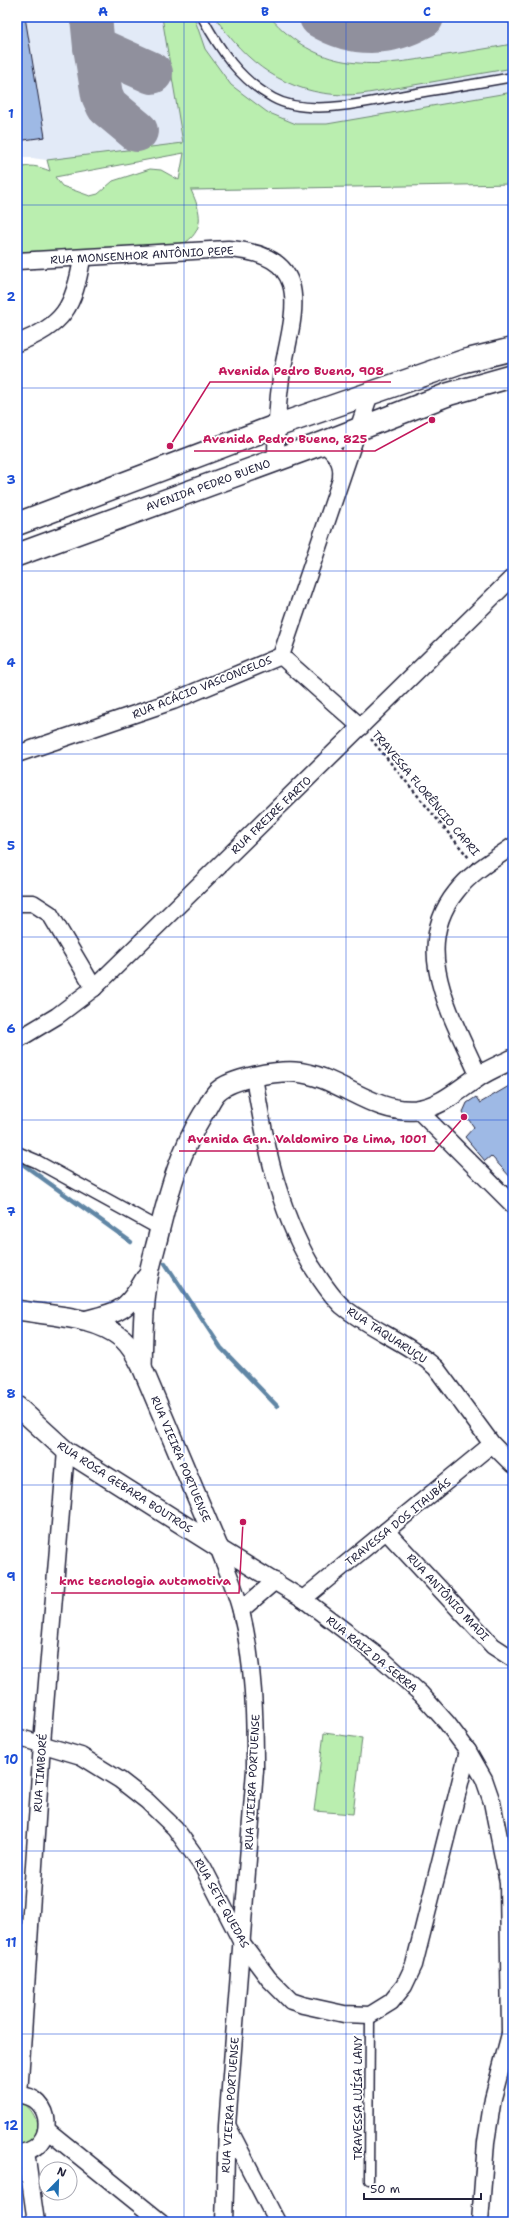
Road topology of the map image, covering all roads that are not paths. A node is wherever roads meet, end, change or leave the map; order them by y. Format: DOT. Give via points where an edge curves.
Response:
graph roads {
  1 [pos="202,17"];
  2 [pos="513,77"];
  3 [pos="82,259"];
  4 [pos="17,261"];
  5 [pos="17,343"];
  6 [pos="513,349"];
  7 [pos="513,376"];
  8 [pos="370,394"];
  9 [pos="276,426"];
  10 [pos="358,430"];
  11 [pos="323,443"];
  12 [pos="276,460"];
  13 [pos="341,481"];
  14 [pos="17,524"];
  15 [pos="17,555"];
  16 [pos="513,577"];
  17 [pos="281,656"];
  18 [pos="361,727"];
  19 [pos="17,754"];
  20 [pos="513,846"];
  21 [pos="17,903"];
  22 [pos="94,988"];
  23 [pos="17,1040"];
  24 [pos="513,1059"];
  25 [pos="479,1076"];
  26 [pos="254,1077"];
  27 [pos="418,1110"];
  28 [pos="17,1154"];
  29 [pos="513,1204"];
  30 [pos="160,1229"];
  31 [pos="149,1273"];
  32 [pos="17,1310"];
  33 [pos="84,1321"];
  34 [pos="142,1367"];
  35 [pos="17,1406"];
  36 [pos="492,1444"];
  37 [pos="66,1451"];
  38 [pos="513,1465"];
  39 [pos="200,1504"];
  40 [pos="186,1528"];
  41 [pos="386,1531"];
  42 [pos="218,1547"];
  43 [pos="275,1581"];
  44 [pos="303,1599"];
  45 [pos="241,1610"];
  46 [pos="513,1659"];
  47 [pos="17,1737"];
  48 [pos="42,1743"];
  49 [pos="468,1751"];
  50 [pos="510,1884"];
  51 [pos="242,1943"];
  52 [pos="512,2001"];
  53 [pos="370,2015"];
  54 [pos="512,2040"];
  55 [pos="18,2095"];
  56 [pos="227,2126"];
  57 [pos="47,2130"];
  58 [pos="21,2153"];
  59 [pos="369,2180"];
  60 [pos="36,2222"];
  61 [pos="161,2222"];
  62 [pos="224,2222"];
  63 [pos="277,2222"];
  64 [pos="480,2222"];
  1 -- 2 [label="lane" via="216,44 238,72 274,98 306,107 336,107"];
  3 -- 4 [label="street, RUA MONSENHOR ANTÔNIO PEPE"];
  3 -- 5 [label="street" via="77,289 57,321 34,336"];
  3 -- 9 [label="street, RUA MONSENHOR ANTÔNIO PEPE" via="124,254 228,249 252,251 281,267 291,283 295,302"];
  6 -- 8 [label="main road" via="464,361"];
  7 -- 10 [label="main road, AVENIDA PEDRO BUENO" via="449,394"];
  8 -- 9 [label="main road"];
  8 -- 10 [label="street, RUA ACÁCIO VASCONCELOS"];
  9 -- 12 [label="street, RUA MONSENHOR ANTÔNIO PEPE"];
  9 -- 14 [label="main road"];
  10 -- 11 [label="main road, AVENIDA PEDRO BUENO"];
  10 -- 13 [label="street, RUA ACÁCIO VASCONCELOS"];
  11 -- 12 [label="main road, AVENIDA PEDRO BUENO"];
  11 -- 13 [label="street, RUA ACÁCIO VASCONCELOS" via="337,456 341,467"];
  12 -- 15 [label="main road, AVENIDA PEDRO BUENO"];
  13 -- 17 [label="street, RUA ACÁCIO VASCONCELOS"];
  16 -- 18 [label="street, RUA FREIRE FARTO"];
  17 -- 18 [label="street"];
  17 -- 19 [label="street, RUA ACÁCIO VASCONCELOS" via="173,701"];
  18 -- 22 [label="street, RUA FREIRE FARTO"];
  20 -- 25 [label="street" via="479,869 456,891 443,910 436,932 435,957 439,984"];
  21 -- 22 [label="street" via="33,903 50,914"];
  22 -- 23 [label="street, RUA FREIRE FARTO" via="57,1016"];
  24 -- 25 [label="street"];
  25 -- 27 [label="street" via="447,1099"];
  26 -- 27 [label="street" via="275,1073 319,1077 380,1105 402,1110"];
  26 -- 30 [label="street" via="233,1083 218,1091 192,1133 179,1160"];
  26 -- 36 [label="street, RUA TAQUARUÇU" via="266,1148 282,1204 302,1250 321,1281 342,1305 431,1364"];
  27 -- 29 [label="street"];
  28 -- 30 [label="street" via="36,1161"];
  30 -- 31 [label="street"];
  31 -- 33 [label="street" via="135,1297 123,1309"];
  31 -- 34 [label="street" via="143,1320"];
  32 -- 33 [label="street"];
  33 -- 34 [label="street, RUA VIEIRA PORTUENSE" via="112,1331 124,1340"];
  34 -- 39 [label="street, RUA VIEIRA PORTUENSE"];
  35 -- 37 [label="street, RUA ROSA GEBARA BOUTROS"];
  36 -- 38 [label="street, RUA TAQUARUÇU"];
  36 -- 41 [label="street, TRAVESSA DOS ITAUBÁS"];
  37 -- 40 [label="street, RUA ROSA GEBARA BOUTROS"];
  37 -- 48 [label="street, RUA TIMBORÉ"];
  39 -- 40 [label="street"];
  39 -- 42 [label="street, RUA VIEIRA PORTUENSE"];
  40 -- 42 [label="street, RUA ROSA GEBARA BOUTROS"];
  41 -- 44 [label="street, TRAVESSA DOS ITAUBÁS"];
  41 -- 46 [label="street, RUA ANTÔNIO MADI" via="493,1646"];
  42 -- 43 [label="street, RUA RAIZ DA SERRA"];
  42 -- 45 [label="street, RUA VIEIRA PORTUENSE"];
  43 -- 44 [label="street, RUA RAIZ DA SERRA"];
  43 -- 45 [label="street"];
  44 -- 49 [label="street, RUA RAIZ DA SERRA" via="382,1659 421,1694"];
  45 -- 51 [label="street, RUA VIEIRA PORTUENSE" via="252,1671 255,1716 255,1770"];
  47 -- 48 [label="street, RUA SETE QUEDAS"];
  48 -- 51 [label="street, RUA SETE QUEDAS" via="81,1756 120,1780 175,1828 203,1866"];
  48 -- 55 [label="street, RUA TIMBORÉ"];
  49 -- 50 [label="street, RUA RAIZ DA SERRA" via="484,1779 492,1802"];
  49 -- 53 [label="street" via="414,1965 404,1986 391,2002"];
  50 -- 52 [label="street, RUA RAIZ DA SERRA"];
  51 -- 53 [label="street, RUA SETE QUEDAS" via="270,1979 291,2000 303,2006 344,2014"];
  51 -- 56 [label="street, RUA VIEIRA PORTUENSE"];
  52 -- 54 [label="street, RUA RAIZ DA SERRA"];
  53 -- 59 [label="lane, TRAVESSA LUÍSA LANY"];
  54 -- 64 [label="street, RUA RAIZ DA SERRA" via="493,2098 486,2142"];
  55 -- 57 [label="street" via="32,2098 41,2106 47,2117"];
  56 -- 62 [label="street, RUA VIEIRA PORTUENSE"];
  56 -- 63 [label="street"];
  57 -- 58 [label="street" via="36,2148"];
  57 -- 61 [label="street"];
  58 -- 60 [label="street"];
}
